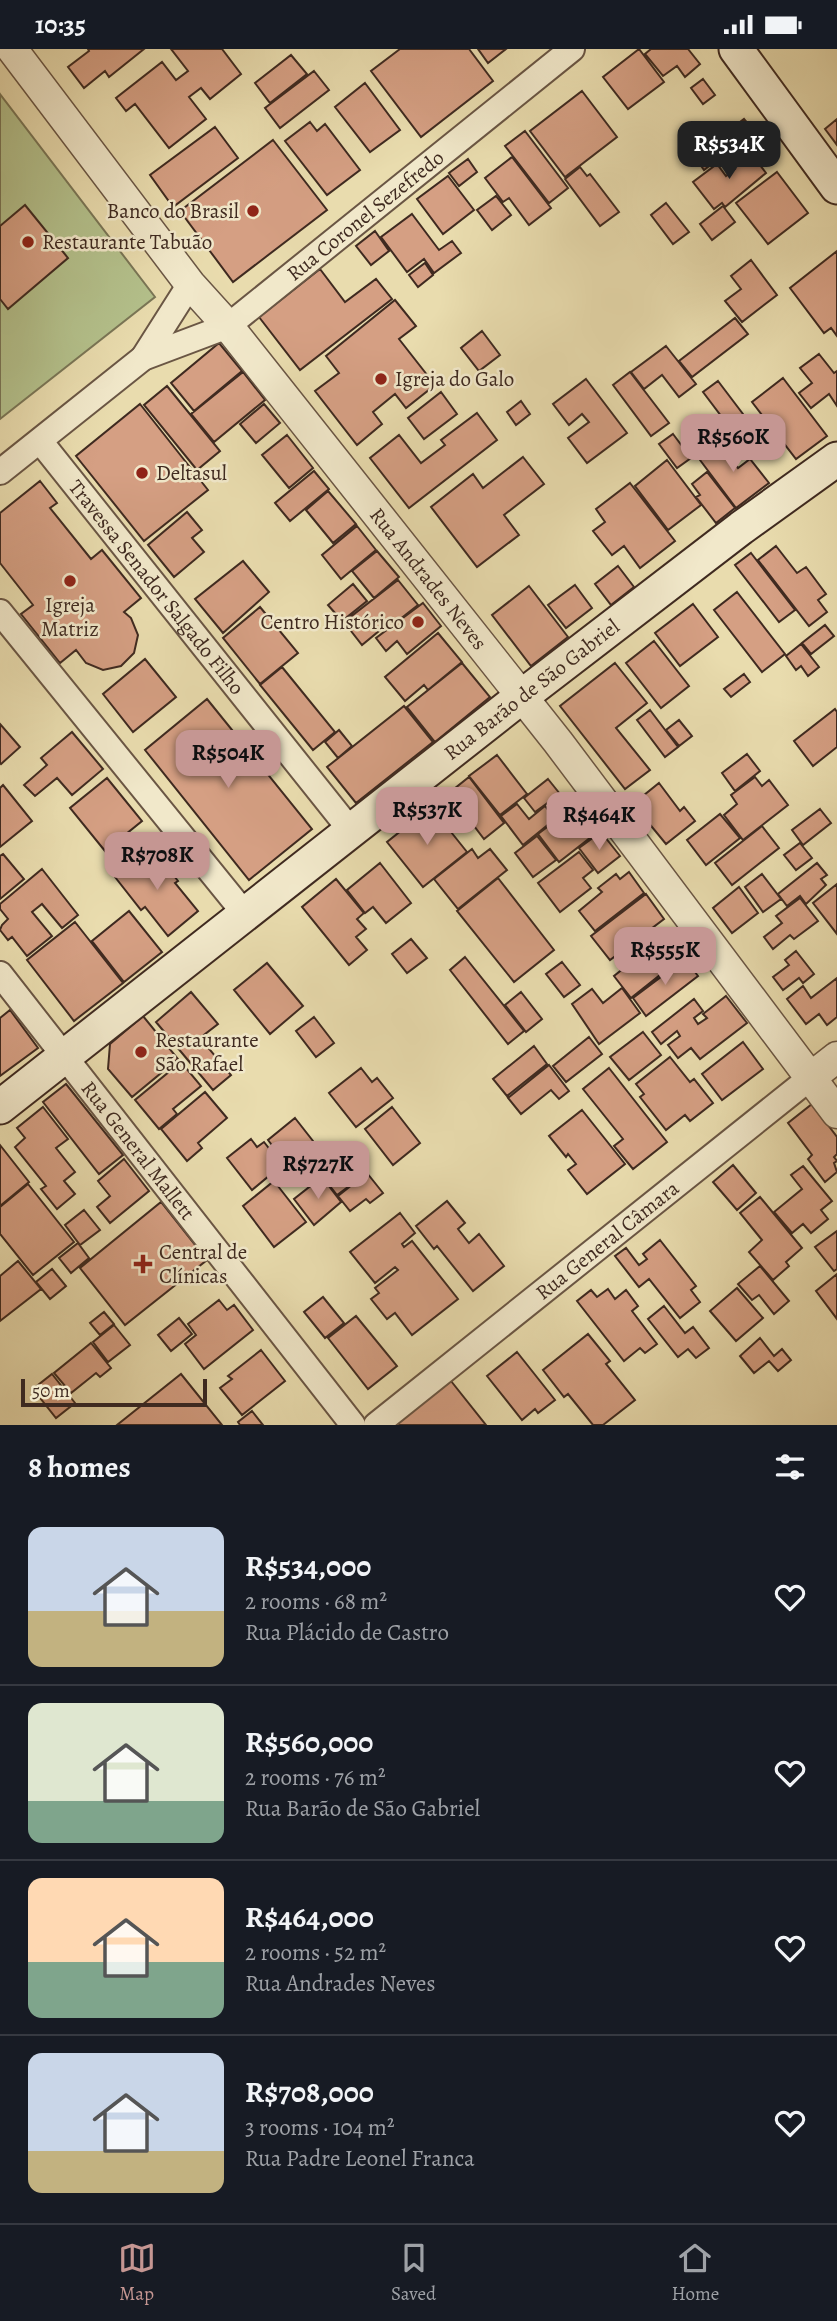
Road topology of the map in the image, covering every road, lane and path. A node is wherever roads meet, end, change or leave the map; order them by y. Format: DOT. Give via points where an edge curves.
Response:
graph roads {
  1 [pos="12,49"];
  2 [pos="572,49"];
  3 [pos="736,49"];
  4 [pos="837,187"];
  5 [pos="190,284"];
  6 [pos="228,326"];
  7 [pos="143,358"];
  8 [pos="40,441"];
  9 [pos="837,459"];
  10 [pos="0,471"];
  11 [pos="0,612"];
  12 [pos="521,697"];
  13 [pos="352,832"];
  14 [pos="245,914"];
  15 [pos="0,974"];
  16 [pos="64,1056"];
  17 [pos="837,1057"];
  18 [pos="810,1078"];
  19 [pos="0,1107"];
  20 [pos="837,1114"];
  21 [pos="353,1425"];
  22 [pos="376,1425"];
  1 -- 5 [label="street, Rua Andrades Neves"];
  2 -- 6 [label="street, Rua Coronel Sezefredo"];
  3 -- 4 [label="main road"];
  5 -- 6 [label="street, Rua Andrades Neves"];
  5 -- 7 [label="street, Rua Coronel Sezefredo"];
  6 -- 7 [label="street, Rua Coronel Sezefredo"];
  6 -- 12 [label="street, Rua Andrades Neves"];
  7 -- 8 [label="street, Rua Coronel Sezefredo"];
  8 -- 10 [label="street, Rua Coronel Sezefredo"];
  8 -- 13 [label="street, Travessa Senador Salgado Filho"];
  9 -- 12 [label="main road, Rua Barão de São Gabriel"];
  11 -- 14 [label="street"];
  12 -- 13 [label="main road, Rua Barão de São Gabriel"];
  12 -- 18 [label="street, Rua Andrades Neves"];
  13 -- 14 [label="main road, Rua Barão de São Gabriel"];
  14 -- 16 [label="main road, Rua Barão de São Gabriel"];
  15 -- 16 [label="street, Rua General Mallett"];
  16 -- 19 [label="main road, Rua Barão de São Gabriel"];
  16 -- 21 [label="street, Rua General Mallett"];
  17 -- 18 [label="street, Rua General Câmara"];
  18 -- 20 [label="street, Rua Andrades Neves"];
  18 -- 22 [label="street, Rua General Câmara"];
}
